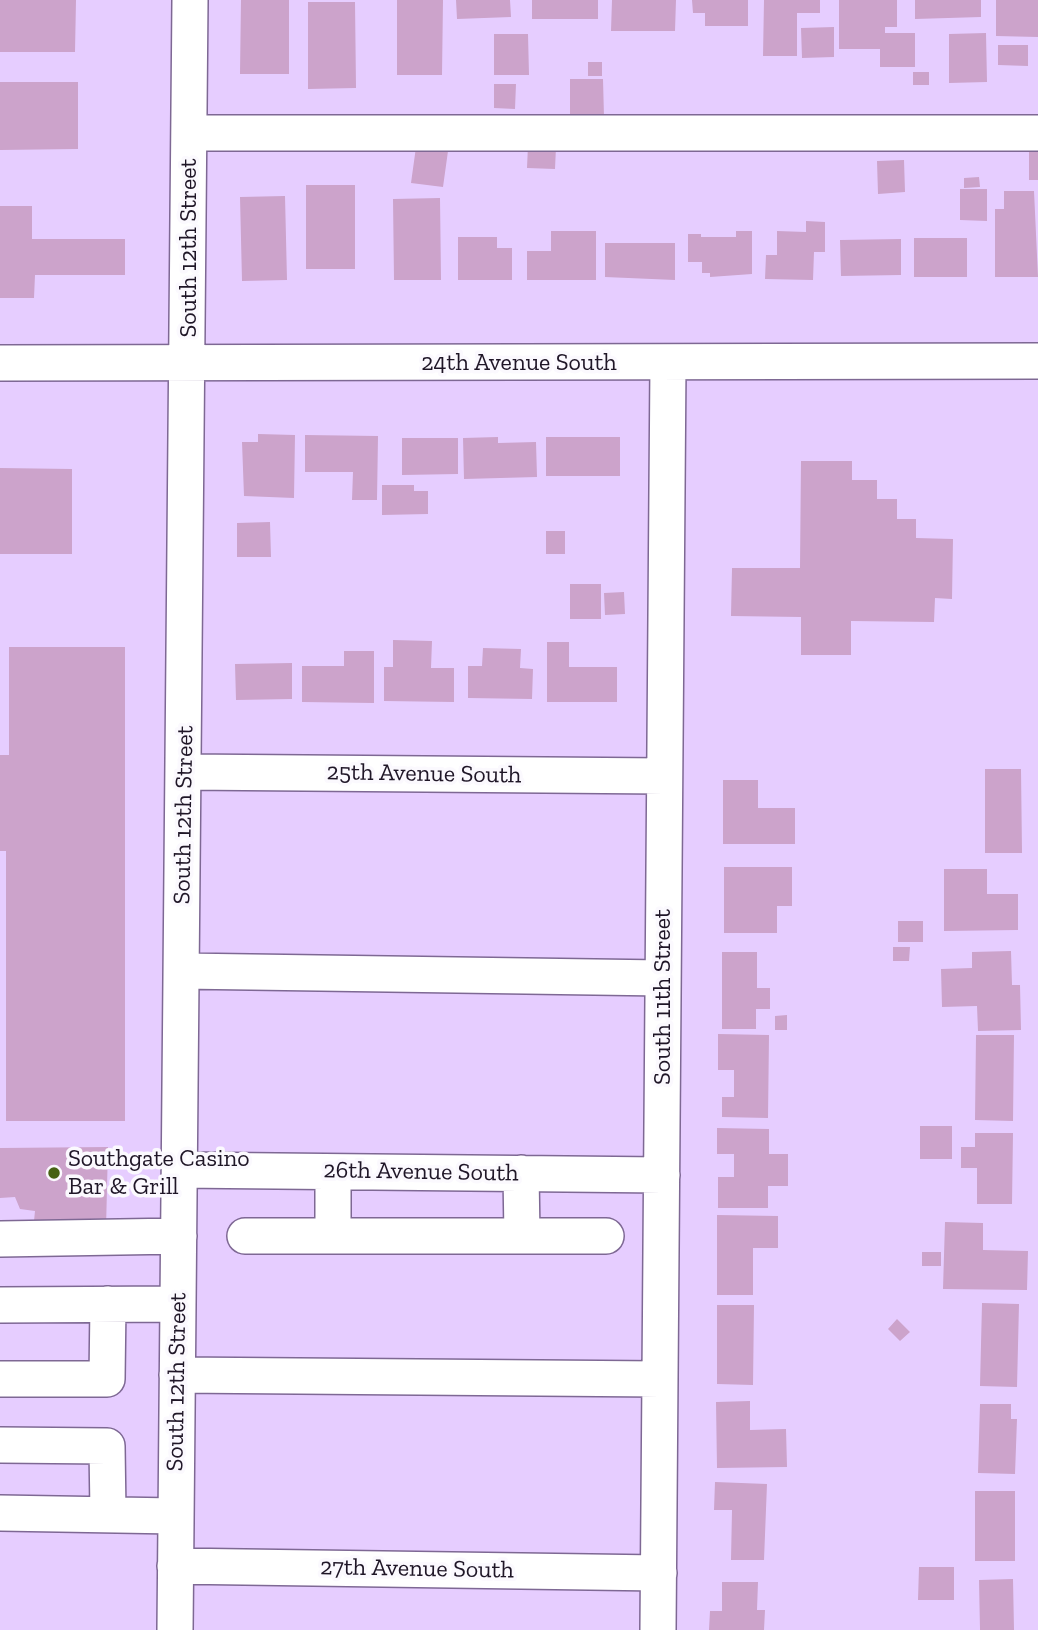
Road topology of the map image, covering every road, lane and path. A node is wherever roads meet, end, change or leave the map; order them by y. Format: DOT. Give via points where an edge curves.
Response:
graph roads {
  1 [pos="190,0"];
  2 [pos="190,133"];
  3 [pos="1038,133"];
  4 [pos="1038,362"];
  5 [pos="0,363"];
  6 [pos="188,363"];
  7 [pos="668,363"];
  8 [pos="185,772"];
  9 [pos="664,776"];
  10 [pos="182,971"];
  11 [pos="663,978"];
  12 [pos="180,1170"];
  13 [pos="333,1171"];
  14 [pos="521,1173"];
  15 [pos="662,1175"];
  16 [pos="179,1236"];
  17 [pos="245,1236"];
  18 [pos="333,1236"];
  19 [pos="522,1236"];
  20 [pos="606,1236"];
  21 [pos="0,1238"];
  22 [pos="108,1304"];
  23 [pos="178,1304"];
  24 [pos="0,1305"];
  25 [pos="177,1376"];
  26 [pos="0,1379"];
  27 [pos="660,1379"];
  28 [pos="0,1445"];
  29 [pos="0,1513"];
  30 [pos="108,1513"];
  31 [pos="175,1516"];
  32 [pos="175,1566"];
  33 [pos="659,1573"];
  34 [pos="175,1630"];
  35 [pos="658,1630"];
  1 -- 2 [label="street, South 12th Street"];
  2 -- 3 [label="street"];
  2 -- 6 [label="street, South 12th Street"];
  4 -- 7 [label="street, 24th Avenue South"];
  5 -- 6 [label="street, 24th Avenue South"];
  6 -- 7 [label="street, 24th Avenue South"];
  6 -- 8 [label="street, South 12th Street"];
  7 -- 9 [label="street, South 11th Street"];
  8 -- 9 [label="street, 25th Avenue South"];
  8 -- 10 [label="street, South 12th Street"];
  9 -- 11 [label="street, South 11th Street"];
  10 -- 11 [label="street"];
  10 -- 12 [label="street, South 12th Street"];
  11 -- 15 [label="street, South 11th Street"];
  12 -- 13 [label="street, 26th Avenue South"];
  12 -- 16 [label="street, South 12th Street"];
  13 -- 14 [label="street, 26th Avenue South"];
  13 -- 18 [label="street"];
  14 -- 15 [label="street, 26th Avenue South"];
  14 -- 19 [label="street"];
  15 -- 27 [label="street, South 11th Street"];
  16 -- 21 [label="street"];
  16 -- 23 [label="street, South 12th Street"];
  17 -- 18 [label="street"];
  18 -- 19 [label="street"];
  19 -- 20 [label="street"];
  22 -- 23 [label="street"];
  22 -- 24 [label="street"];
  22 -- 26 [label="street" via="107,1379"];
  23 -- 25 [label="street, South 12th Street"];
  25 -- 27 [label="street"];
  25 -- 31 [label="street, South 12th Street"];
  27 -- 33 [label="street, South 11th Street"];
  28 -- 30 [label="street" via="107,1447"];
  29 -- 30 [label="street"];
  30 -- 31 [label="street"];
  31 -- 32 [label="street, South 12th Street"];
  32 -- 33 [label="street, 27th Avenue South"];
  32 -- 34 [label="street, South 12th Street"];
  33 -- 35 [label="street, South 11th Street"];
}
